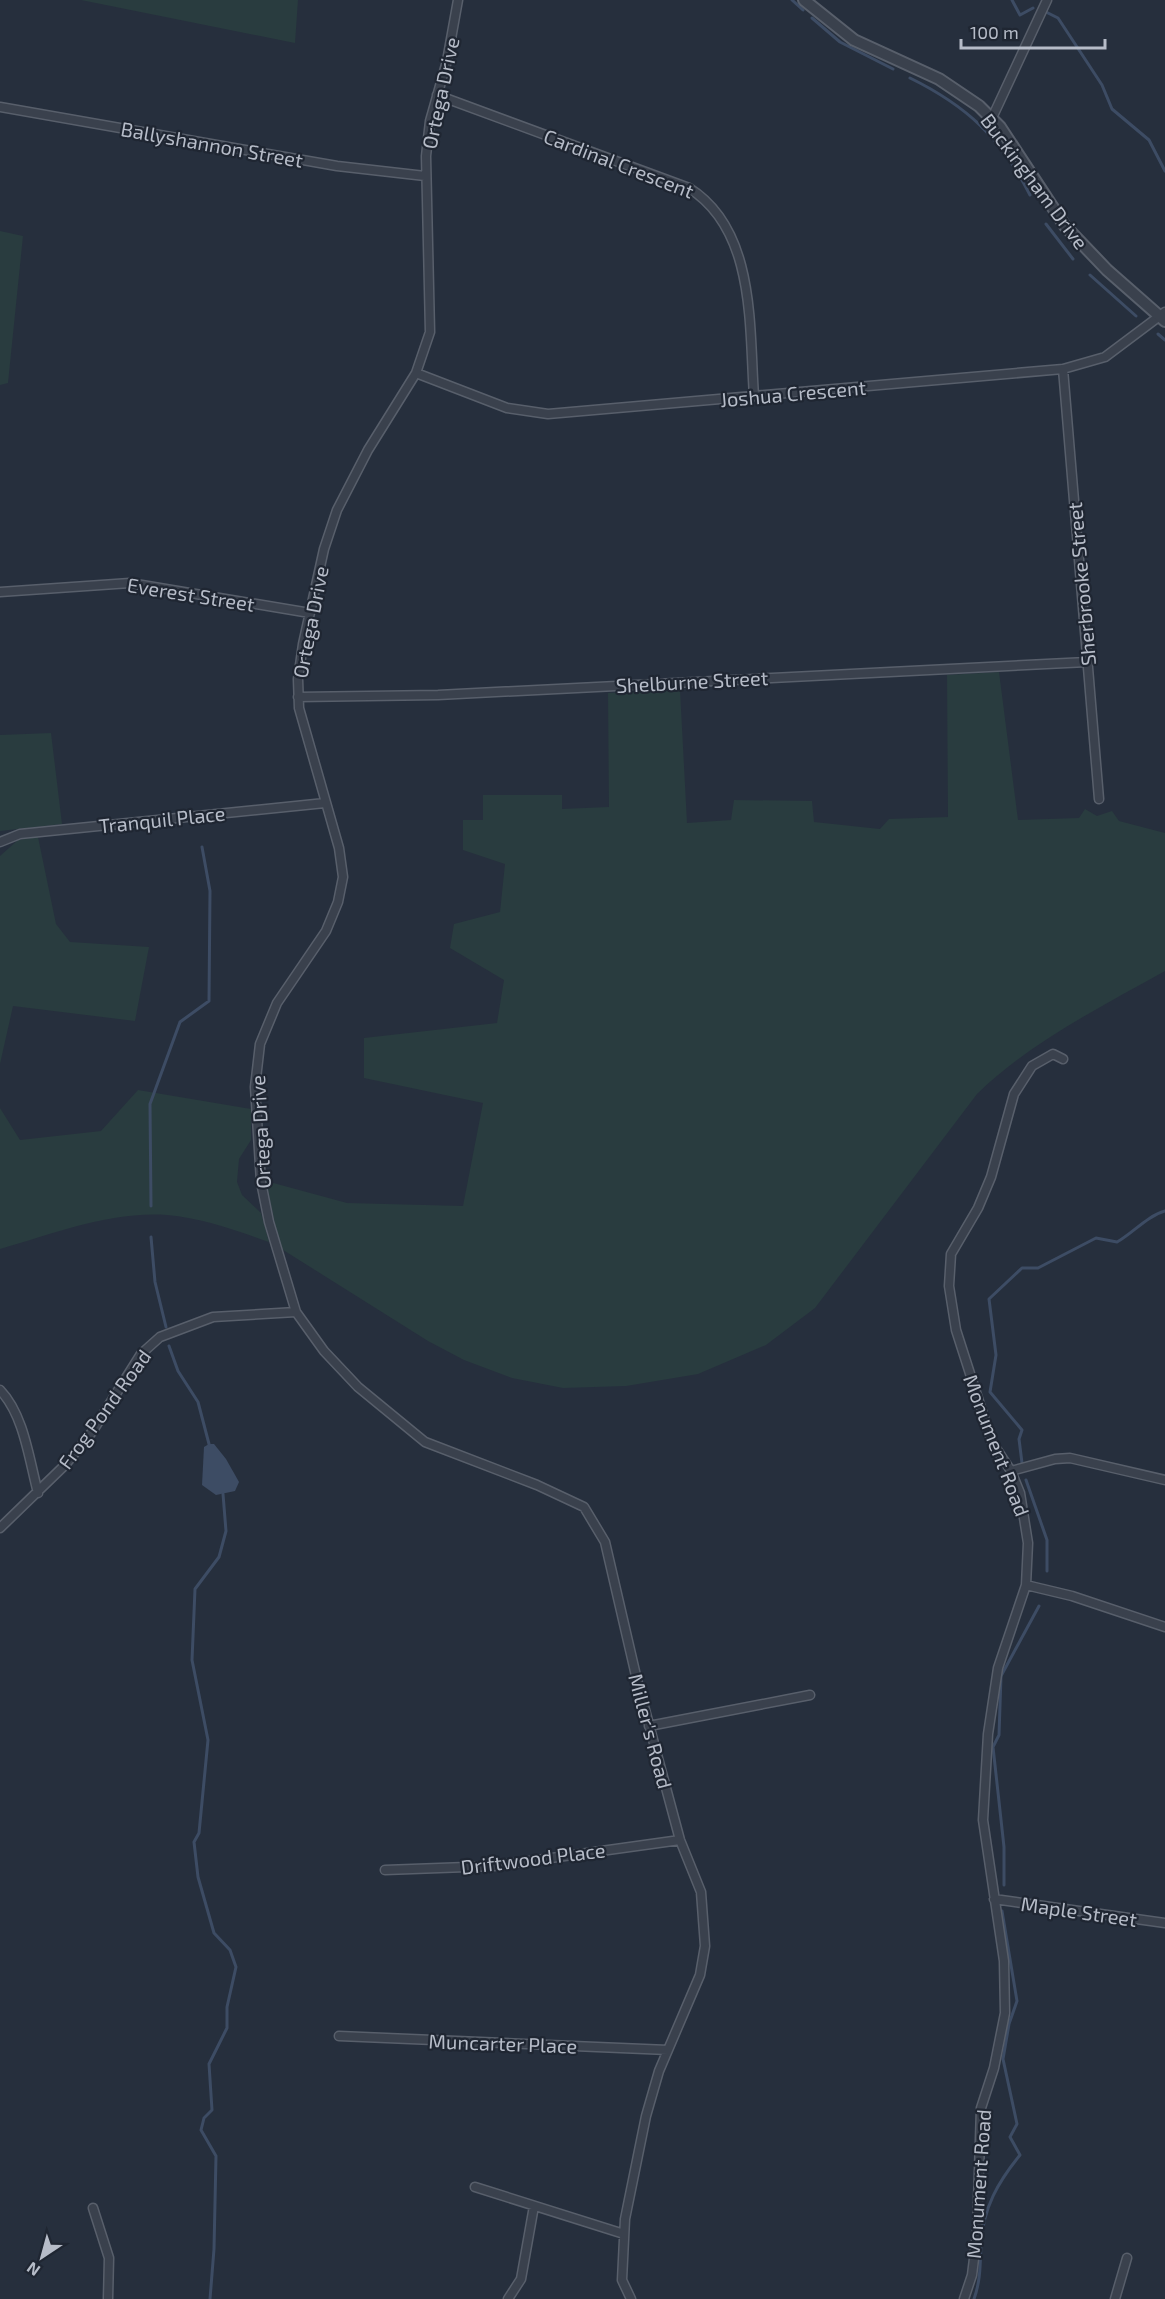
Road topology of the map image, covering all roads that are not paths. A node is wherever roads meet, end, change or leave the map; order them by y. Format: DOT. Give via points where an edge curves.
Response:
graph roads {
  1 [pos="458,0"];
  2 [pos="804,0"];
  3 [pos="1047,0"];
  4 [pos="437,95"];
  5 [pos="0,106"];
  6 [pos="992,118"];
  7 [pos="424,176"];
  8 [pos="1164,316"];
  9 [pos="1063,369"];
  10 [pos="416,374"];
  11 [pos="754,396"];
  12 [pos="0,592"];
  13 [pos="309,613"];
  14 [pos="1087,662"];
  15 [pos="298,697"];
  16 [pos="1099,799"];
  17 [pos="325,802"];
  18 [pos="0,842"];
  19 [pos="1063,1059"];
  20 [pos="296,1312"];
  21 [pos="0,1390"];
  22 [pos="1011,1470"];
  23 [pos="1165,1480"];
  24 [pos="38,1492"];
  25 [pos="0,1528"];
  26 [pos="1026,1585"];
  27 [pos="1165,1627"];
  28 [pos="810,1695"];
  29 [pos="649,1726"];
  30 [pos="680,1840"];
  31 [pos="385,1870"];
  32 [pos="994,1899"];
  33 [pos="1165,1923"];
  34 [pos="339,2036"];
  35 [pos="668,2050"];
  36 [pos="475,2187"];
  37 [pos="534,2206"];
  38 [pos="93,2208"];
  39 [pos="624,2235"];
  40 [pos="1127,2258"];
  41 [pos="108,2299"];
  42 [pos="508,2299"];
  43 [pos="631,2299"];
  44 [pos="964,2299"];
  45 [pos="1115,2299"];
  1 -- 4 [label="street, Ortega Drive"];
  2 -- 6 [label="street, Buckingham Drive" via="854,40 939,79"];
  3 -- 6 [label="street"];
  4 -- 7 [label="street, Ortega Drive" via="427,138"];
  4 -- 11 [label="street, Cardinal Crescent" via="689,188 713,206 730,232 742,272"];
  5 -- 7 [label="street, Ballyshannon Street" via="337,166"];
  6 -- 8 [label="street, Buckingham Drive" via="1065,226 1107,270"];
  7 -- 10 [label="street, Ortega Drive" via="431,320"];
  8 -- 9 [label="street, Joshua Crescent" via="1106,357"];
  9 -- 11 [label="street, Joshua Crescent"];
  9 -- 14 [label="street, Sherbrooke Street"];
  10 -- 11 [label="street, Joshua Crescent" via="533,414"];
  10 -- 13 [label="street, Ortega Drive" via="346,489 324,549"];
  12 -- 13 [label="street, Everest Street" via="130,583"];
  13 -- 15 [label="street, Ortega Drive"];
  14 -- 15 [label="street, Shelburne Street" via="438,695"];
  14 -- 16 [label="street, Sherbrooke Street"];
  15 -- 17 [label="street, Ortega Drive"];
  17 -- 18 [label="street, Tranquil Place" via="20,834"];
  17 -- 20 [label="street, Ortega Drive" via="342,864 338,902 319,943 273,1012 260,1044 255,1077 262,1192"];
  19 -- 22 [label="street, Monument Road" via="1053,1054 1032,1066 1014,1094 991,1177 951,1254 949,1286 956,1330 992,1442"];
  20 -- 24 [label="street, Frog Pond Road" via="213,1317 160,1337 141,1354 92,1432"];
  20 -- 29 [label="street, Miller's Road" via="324,1351 358,1387 425,1442 537,1485 584,1508 605,1542"];
  21 -- 24 [label="street" via="10,1400 22,1430"];
  22 -- 23 [label="street" via="1069,1458"];
  22 -- 26 [label="street, Monument Road" via="1027,1526"];
  24 -- 25 [label="street, Frog Pond Road"];
  26 -- 27 [label="street"];
  26 -- 32 [label="street, Monument Road" via="998,1668 988,1734 983,1820"];
  28 -- 29 [label="street"];
  29 -- 30 [label="street, Miller's Road"];
  30 -- 31 [label="street, Driftwood Place" via="494,1866"];
  30 -- 35 [label="street, Miller's Road" via="701,1892 705,1946 700,1975"];
  32 -- 33 [label="street, Maple Street"];
  32 -- 44 [label="street, Monument Road" via="1004,1961 1005,2013 981,2108 977,2234 972,2275"];
  34 -- 35 [label="street, Muncarter Place"];
  35 -- 39 [label="street, Miller's Road" via="646,2116"];
  36 -- 37 [label="street"];
  37 -- 39 [label="street"];
  37 -- 42 [label="street" via="521,2279"];
  38 -- 41 [label="street" via="108,2258"];
  39 -- 43 [label="street, Miller's Road" via="622,2280"];
  40 -- 45 [label="street"];
}
